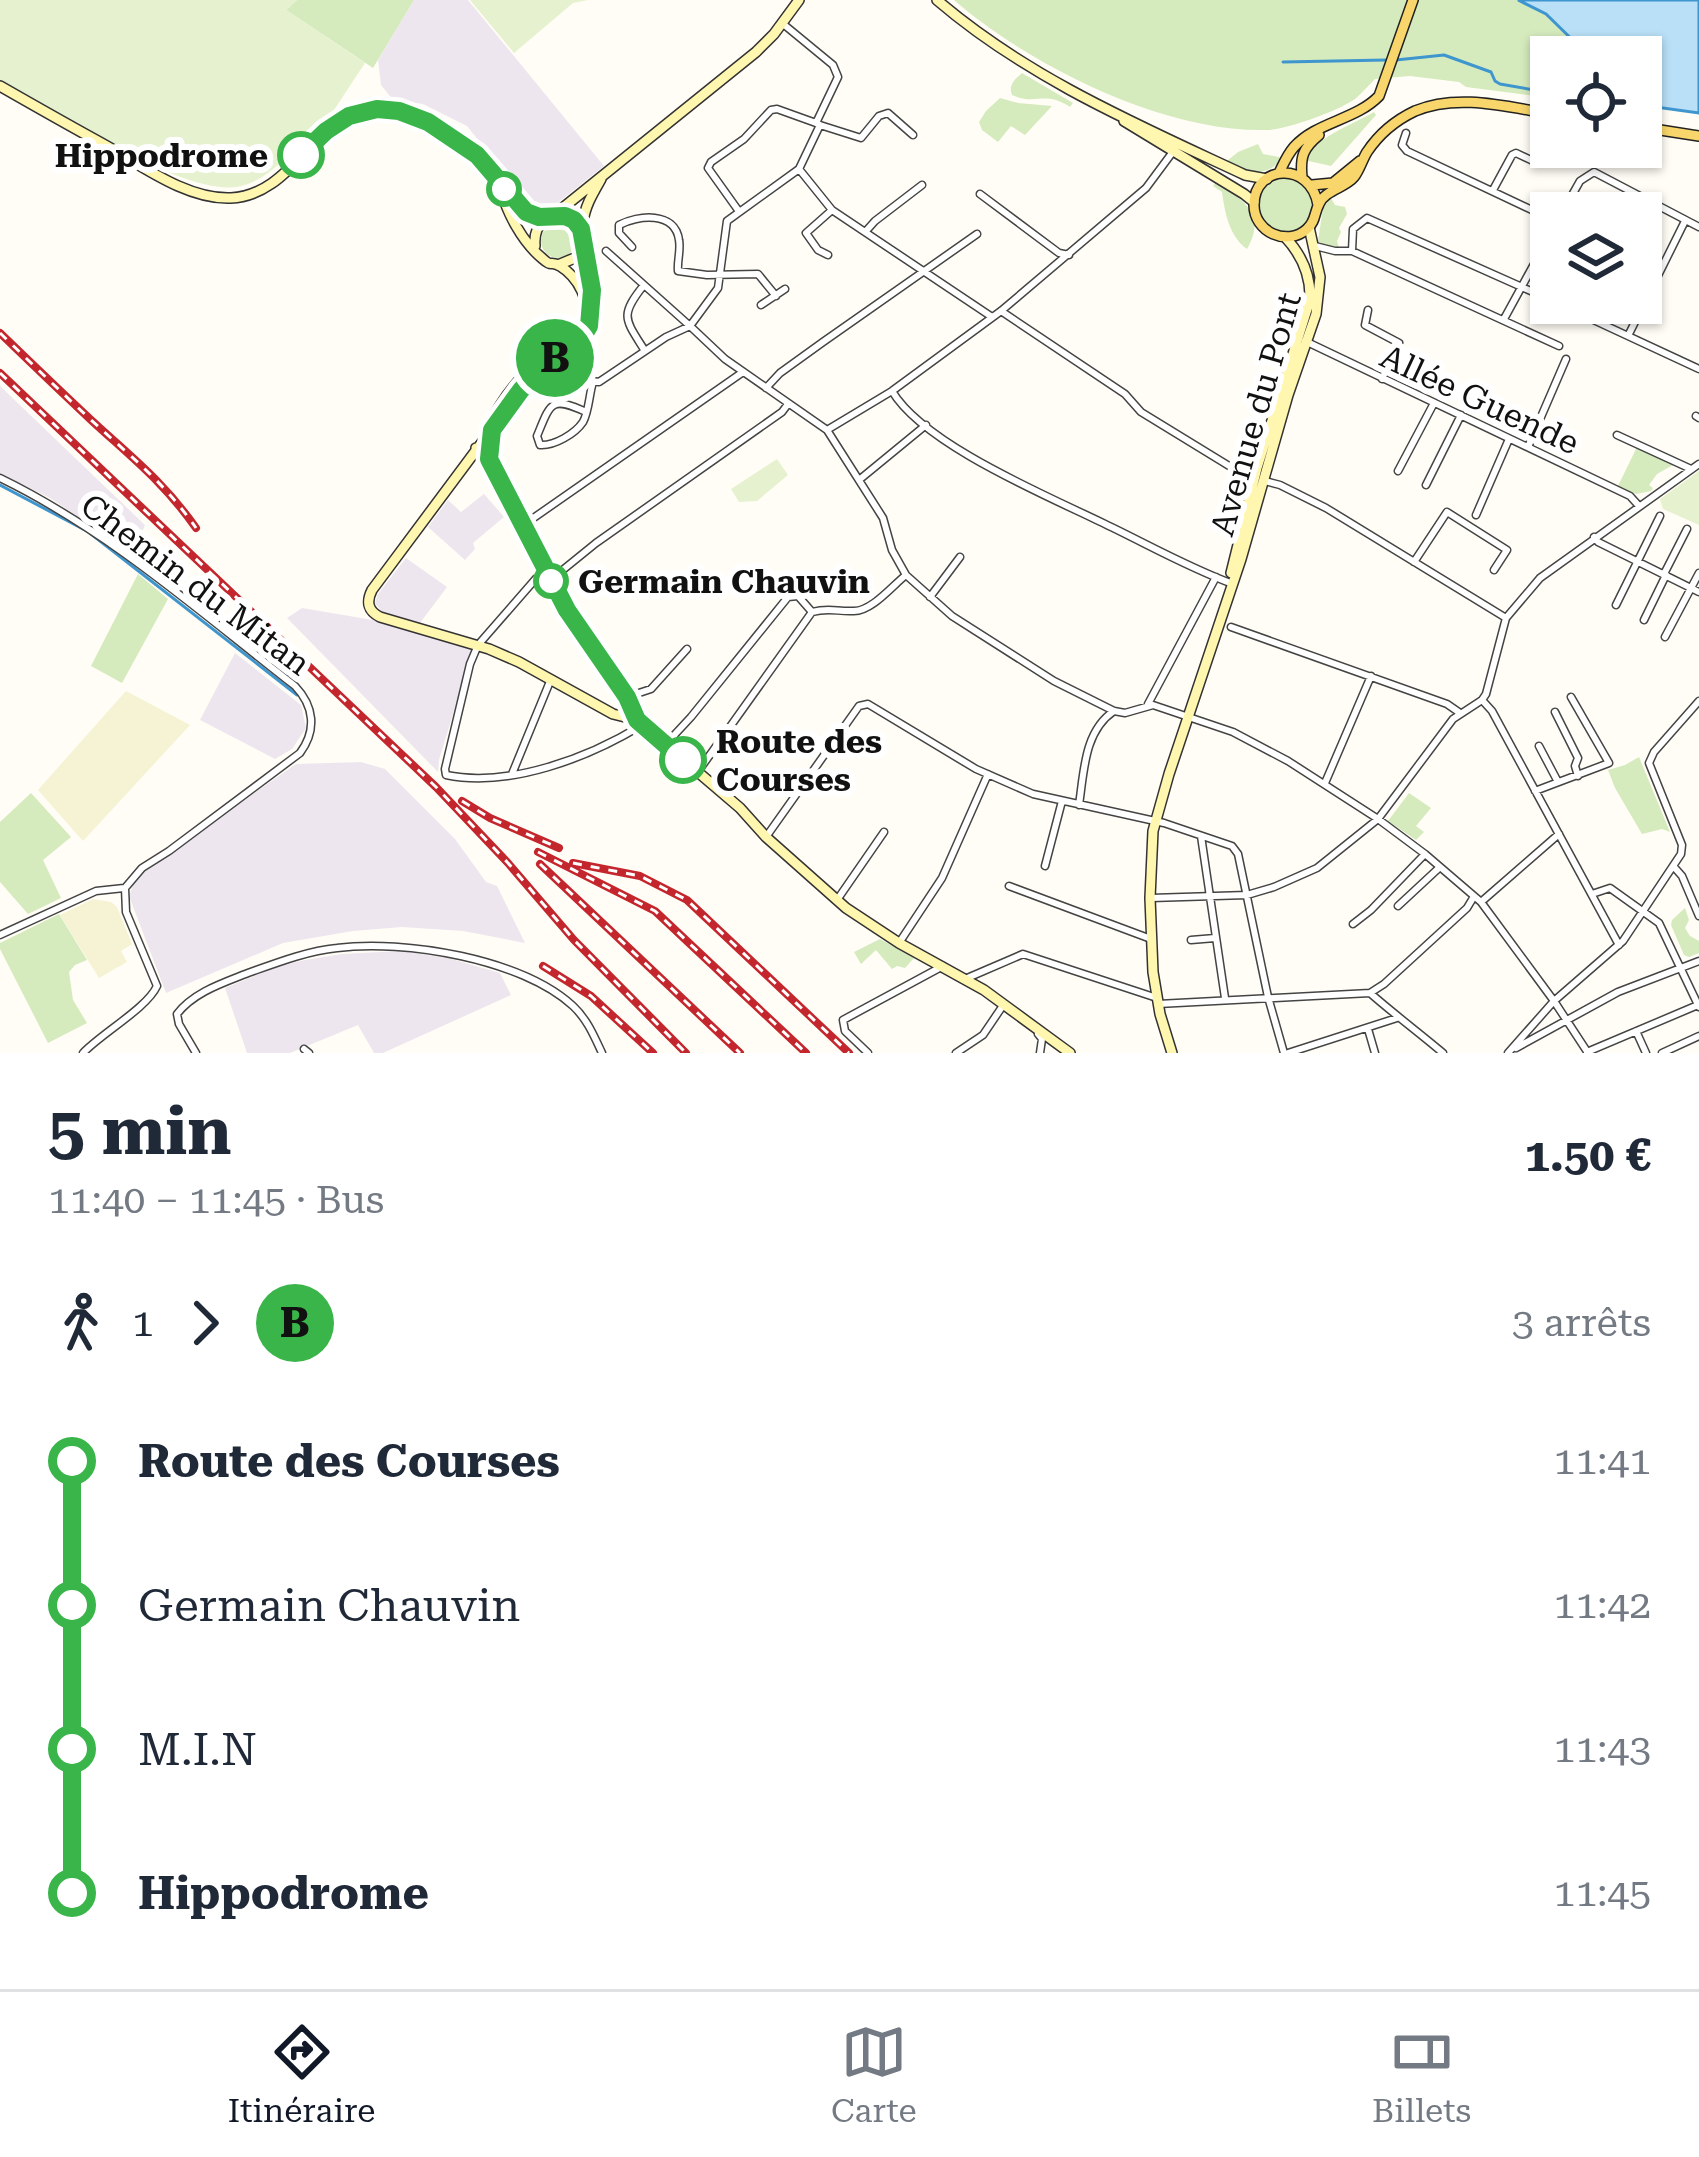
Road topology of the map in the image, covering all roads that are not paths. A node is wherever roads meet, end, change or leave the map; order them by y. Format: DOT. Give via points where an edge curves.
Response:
graph roads {
  1 [pos="800,0"];
  2 [pos="937,0"];
  3 [pos="1413,0"];
  4 [pos="782,23"];
  5 [pos="0,86"];
  6 [pos="1110,111"];
  7 [pos="1530,111"];
  8 [pos="1337,122"];
  9 [pos="818,124"];
  10 [pos="1662,131"];
  11 [pos="1406,133"];
  12 [pos="914,135"];
  13 [pos="1699,136"];
  14 [pos="1364,157"];
  15 [pos="1168,158"];
  16 [pos="1212,159"];
  17 [pos="1530,159"];
  18 [pos="800,170"];
  19 [pos="1279,173"];
  20 [pos="1301,177"];
  21 [pos="1267,178"];
  22 [pos="601,179"];
  23 [pos="499,182"];
  24 [pos="922,185"];
  25 [pos="1312,185"];
  26 [pos="1493,190"];
  27 [pos="1574,192"];
  28 [pos="1630,192"];
  29 [pos="980,194"];
  30 [pos="1254,202"];
  31 [pos="1318,205"];
  32 [pos="1530,208"];
  33 [pos="1662,208"];
  34 [pos="832,210"];
  35 [pos="739,211"];
  36 [pos="551,216"];
  37 [pos="1685,220"];
  38 [pos="1309,227"];
  39 [pos="1699,227"];
  40 [pos="581,229"];
  41 [pos="866,231"];
  42 [pos="977,234"];
  43 [pos="1285,237"];
  44 [pos="584,245"];
  45 [pos="1314,246"];
  46 [pos="632,247"];
  47 [pos="535,248"];
  48 [pos="606,251"];
  49 [pos="1352,251"];
  50 [pos="828,254"];
  51 [pos="1069,255"];
  52 [pos="558,265"];
  53 [pos="1530,269"];
  54 [pos="923,272"];
  55 [pos="721,274"];
  56 [pos="644,284"];
  57 [pos="1520,286"];
  58 [pos="785,289"];
  59 [pos="1530,291"];
  60 [pos="776,296"];
  61 [pos="761,305"];
  62 [pos="1368,310"];
  63 [pos="1001,311"];
  64 [pos="992,317"];
  65 [pos="1504,319"];
  66 [pos="585,321"];
  67 [pos="1602,324"];
  68 [pos="690,326"];
  69 [pos="1628,336"];
  70 [pos="1307,341"];
  71 [pos="1559,346"];
  72 [pos="564,351"];
  73 [pos="645,351"];
  74 [pos="1567,359"];
  75 [pos="1699,369"];
  76 [pos="743,372"];
  77 [pos="1382,380"];
  78 [pos="593,382"];
  79 [pos="766,388"];
  80 [pos="892,391"];
  81 [pos="1434,403"];
  82 [pos="788,404"];
  83 [pos="586,412"];
  84 [pos="1461,415"];
  85 [pos="926,425"];
  86 [pos="827,430"];
  87 [pos="488,433"];
  88 [pos="1617,434"];
  89 [pos="1268,435"];
  90 [pos="1509,439"];
  91 [pos="1528,447"];
  92 [pos="476,448"];
  93 [pos="1270,455"];
  94 [pos="489,459"];
  95 [pos="1695,466"];
  96 [pos="1231,469"];
  97 [pos="1398,471"];
  98 [pos="0,478"];
  99 [pos="859,480"];
  100 [pos="1258,480"];
  101 [pos="1280,485"];
  102 [pos="1426,485"];
  103 [pos="1639,506"];
  104 [pos="1476,515"];
  105 [pos="1660,516"];
  106 [pos="522,526"];
  107 [pos="1687,529"];
  108 [pos="1594,538"];
  109 [pos="960,557"];
  110 [pos="1637,561"];
  111 [pos="1414,562"];
  112 [pos="1494,570"];
  113 [pos="547,571"];
  114 [pos="1699,573"];
  115 [pos="1665,574"];
  116 [pos="906,575"];
  117 [pos="1216,577"];
  118 [pos="1231,583"];
  119 [pos="1695,590"];
  120 [pos="930,598"];
  121 [pos="1616,605"];
  122 [pos="812,612"];
  123 [pos="1506,618"];
  124 [pos="1644,620"];
  125 [pos="1231,627"];
  126 [pos="1665,637"];
  127 [pos="478,645"];
  128 [pos="687,649"];
  129 [pos="1371,676"];
  130 [pos="551,680"];
  131 [pos="1571,698"];
  132 [pos="628,700"];
  133 [pos="1482,700"];
  134 [pos="1699,700"];
  135 [pos="1148,704"];
  136 [pos="1114,711"];
  137 [pos="1555,712"];
  138 [pos="1460,713"];
  139 [pos="621,716"];
  140 [pos="1189,716"];
  141 [pos="639,722"];
  142 [pos="664,745"];
  143 [pos="1539,746"];
  144 [pos="697,773"];
  145 [pos="512,774"];
  146 [pos="988,774"];
  147 [pos="1578,776"];
  148 [pos="1558,782"];
  149 [pos="1324,785"];
  150 [pos="1534,791"];
  151 [pos="1061,801"];
  152 [pos="1079,805"];
  153 [pos="1378,819"];
  154 [pos="1156,823"];
  155 [pos="884,832"];
  156 [pos="1559,835"];
  157 [pos="1201,836"];
  158 [pos="766,837"];
  159 [pos="1425,854"];
  160 [pos="1045,866"];
  161 [pos="1440,867"];
  162 [pos="1674,867"];
  163 [pos="1009,886"];
  164 [pos="125,888"];
  165 [pos="1592,894"];
  166 [pos="1246,895"];
  167 [pos="1210,896"];
  168 [pos="1150,898"];
  169 [pos="837,900"];
  170 [pos="1477,900"];
  171 [pos="1398,906"];
  172 [pos="1643,911"];
  173 [pos="1699,916"];
  174 [pos="1353,924"];
  175 [pos="0,935"];
  176 [pos="1215,938"];
  177 [pos="1151,939"];
  178 [pos="1191,940"];
  179 [pos="899,943"];
  180 [pos="1618,945"];
  181 [pos="1699,961"];
  182 [pos="943,966"];
  183 [pos="1682,968"];
  184 [pos="965,979"];
  185 [pos="1370,993"];
  186 [pos="1268,997"];
  187 [pos="1225,998"];
  188 [pos="1554,1000"];
  189 [pos="1158,1001"];
  190 [pos="1004,1004"];
  191 [pos="1698,1006"];
  192 [pos="1397,1018"];
  193 [pos="1568,1021"];
  194 [pos="1033,1026"];
  195 [pos="1368,1029"];
  196 [pos="1636,1031"];
  197 [pos="1699,1036"];
  198 [pos="1054,1041"];
  199 [pos="1588,1052"];
  200 [pos="83,1053"];
  201 [pos="196,1053"];
  202 [pos="602,1053"];
  203 [pos="868,1053"];
  204 [pos="956,1053"];
  205 [pos="1043,1053"];
  206 [pos="1068,1053"];
  207 [pos="1172,1053"];
  208 [pos="1286,1053"];
  209 [pos="1375,1053"];
  210 [pos="1443,1053"];
  211 [pos="1508,1053"];
  212 [pos="1646,1053"];
  213 [pos="1662,1053"];
  1 -- 4 [label="street"];
  2 -- 6 [label="street" via="1009,55"];
  3 -- 8 [label="main road" via="1379,96"];
  4 -- 9 [label="street" via="837,71"];
  4 -- 22 [label="street"];
  5 -- 23 [label="street" via="163,177 220,198 273,184 335,124 377,109 441,130"];
  6 -- 15 [label="street"];
  6 -- 16 [label="street"];
  7 -- 14 [label="main road" via="1435,104 1398,120"];
  8 -- 19 [label="main road" via="1301,140"];
  8 -- 20 [label="main road" via="1304,150"];
  9 -- 12 [label="street" via="861,138 888,113"];
  9 -- 18 [label="street"];
  9 -- 35 [label="street" via="771,110 708,164"];
  10 -- 13 [label="main road"];
  11 -- 26 [label="street" via="1407,151"];
  14 -- 25 [label="main road" via="1333,183"];
  14 -- 31 [label="main road" via="1354,177"];
  15 -- 16 [label="street" via="1182,151"];
  15 -- 30 [label="street" via="1186,160"];
  15 -- 51 [label="street" via="1146,188"];
  16 -- 21 [label="street"];
  17 -- 26 [label="street" via="1512,155"];
  18 -- 34 [label="street"];
  18 -- 35 [label="street"];
  19 -- 20 [label="main road"];
  19 -- 21 [label="main road"];
  20 -- 25 [label="main road"];
  21 -- 30 [label="main road"];
  22 -- 36 [label="street"];
  22 -- 40 [label="street"];
  23 -- 36 [label="street" via="526,212"];
  23 -- 47 [label="street" via="514,223"];
  24 -- 41 [label="street"];
  25 -- 31 [label="main road"];
  26 -- 32 [label="street"];
  27 -- 28 [label="street" via="1594,172"];
  29 -- 51 [label="street"];
  30 -- 43 [label="main road" via="1263,227"];
  31 -- 38 [label="main road"];
  33 -- 37 [label="street"];
  34 -- 41 [label="street"];
  34 -- 50 [label="street" via="806,233"];
  35 -- 55 [label="street" via="724,227"];
  36 -- 40 [label="street"];
  36 -- 47 [label="street" via="536,230"];
  37 -- 39 [label="street"];
  37 -- 69 [label="street"];
  38 -- 43 [label="main road"];
  38 -- 45 [label="street, Avenue du Pont"];
  40 -- 44 [label="street"];
  41 -- 54 [label="street"];
  42 -- 54 [label="street"];
  43 -- 70 [label="street, Avenue du Pont" via="1310,280"];
  44 -- 52 [label="street"];
  44 -- 72 [label="street" via="592,315"];
  45 -- 49 [label="street"];
  45 -- 70 [label="street, Avenue du Pont" via="1319,297"];
  46 -- 55 [label="street" via="619,233 625,220 662,218 680,237 678,271"];
  47 -- 52 [label="street"];
  48 -- 56 [label="street"];
  49 -- 57 [label="street" via="1351,236 1367,218"];
  49 -- 65 [label="street"];
  51 -- 63 [label="street"];
  52 -- 66 [label="street" via="582,288"];
  53 -- 57 [label="street"];
  54 -- 64 [label="street"];
  54 -- 79 [label="street"];
  55 -- 60 [label="street" via="758,274"];
  55 -- 68 [label="street"];
  56 -- 68 [label="street"];
  56 -- 73 [label="street" via="626,312"];
  57 -- 59 [label="street"];
  57 -- 65 [label="street"];
  58 -- 60 [label="street"];
  60 -- 61 [label="street"];
  62 -- 77 [label="street" via="1365,325 1400,343"];
  63 -- 64 [label="street"];
  63 -- 96 [label="street"];
  64 -- 80 [label="street"];
  65 -- 71 [label="street"];
  66 -- 72 [label="street"];
  66 -- 87 [label="street" via="521,378"];
  67 -- 69 [label="street"];
  68 -- 73 [label="street"];
  68 -- 76 [label="street"];
  69 -- 75 [label="street"];
  70 -- 77 [label="street, Allée Guende"];
  70 -- 89 [label="street, Avenue du Pont"];
  70 -- 93 [label="street, Avenue du Pont"];
  72 -- 78 [label="street"];
  72 -- 87 [label="street"];
  73 -- 78 [label="street"];
  74 -- 91 [label="street"];
  76 -- 79 [label="street"];
  76 -- 106 [label="street"];
  77 -- 81 [label="street, Allée Guende"];
  78 -- 83 [label="street"];
  79 -- 82 [label="street"];
  80 -- 85 [label="street"];
  80 -- 86 [label="street"];
  81 -- 84 [label="street, Allée Guende"];
  81 -- 97 [label="street"];
  82 -- 86 [label="street"];
  82 -- 113 [label="street" via="556,575"];
  83 -- 83 [label="street" via="581,426 540,445 553,404"];
  84 -- 90 [label="street, Allée Guende"];
  84 -- 102 [label="street"];
  85 -- 99 [label="street"];
  85 -- 117 [label="street" via="981,462"];
  86 -- 99 [label="street"];
  87 -- 92 [label="street"];
  87 -- 94 [label="street"];
  88 -- 95 [label="street"];
  89 -- 96 [label="street" via="1251,464"];
  89 -- 100 [label="street, Avenue du Pont"];
  90 -- 91 [label="street, Allée Guende"];
  90 -- 104 [label="street"];
  91 -- 103 [label="street, Allée Guende"];
  92 -- 94 [label="street"];
  92 -- 127 [label="street" via="368,601 380,617"];
  93 -- 100 [label="street, Avenue du Pont"];
  93 -- 101 [label="street"];
  94 -- 106 [label="street"];
  95 -- 103 [label="street"];
  96 -- 100 [label="street"];
  98 -- 164 [label="street, Chemin du Mitan" via="139,563 295,686 311,712 300,753"];
  99 -- 116 [label="street"];
  100 -- 101 [label="street"];
  100 -- 118 [label="street, Avenue du Pont"];
  101 -- 111 [label="street"];
  103 -- 108 [label="street"];
  105 -- 110 [label="street"];
  106 -- 113 [label="street"];
  107 -- 115 [label="street"];
  108 -- 110 [label="street"];
  108 -- 123 [label="street" via="1545,573"];
  109 -- 120 [label="street"];
  110 -- 115 [label="street"];
  110 -- 121 [label="street"];
  111 -- 112 [label="street" via="1447,512 1507,550"];
  111 -- 123 [label="street"];
  113 -- 127 [label="street"];
  113 -- 132 [label="street"];
  114 -- 119 [label="street"];
  115 -- 119 [label="street"];
  115 -- 124 [label="street"];
  116 -- 120 [label="street"];
  116 -- 122 [label="street" via="866,608"];
  117 -- 118 [label="street"];
  117 -- 135 [label="street"];
  118 -- 140 [label="street, Avenue du Pont"];
  119 -- 126 [label="street"];
  120 -- 136 [label="street" via="1037,671"];
  122 -- 142 [label="street" via="798,596 788,597"];
  122 -- 144 [label="street"];
  123 -- 133 [label="street"];
  125 -- 129 [label="street"];
  127 -- 130 [label="street"];
  127 -- 145 [label="street" via="445,769 447,776"];
  128 -- 132 [label="street" via="646,693"];
  129 -- 138 [label="street"];
  129 -- 149 [label="street"];
  130 -- 139 [label="street"];
  130 -- 145 [label="street"];
  131 -- 147 [label="street" via="1609,761"];
  132 -- 139 [label="street"];
  132 -- 141 [label="street"];
  133 -- 138 [label="street"];
  133 -- 150 [label="street"];
  134 -- 162 [label="street" via="1649,763 1682,845"];
  135 -- 136 [label="street"];
  135 -- 140 [label="street"];
  136 -- 152 [label="street" via="1092,738"];
  137 -- 147 [label="street" via="1578,758"];
  138 -- 153 [label="street"];
  139 -- 141 [label="street"];
  140 -- 149 [label="street"];
  140 -- 154 [label="street, Avenue du Pont"];
  141 -- 142 [label="street"];
  141 -- 145 [label="street" via="559,764"];
  142 -- 144 [label="street"];
  143 -- 148 [label="street"];
  144 -- 158 [label="street"];
  146 -- 151 [label="street"];
  146 -- 158 [label="street" via="863,704"];
  146 -- 179 [label="street" via="941,878"];
  147 -- 148 [label="street"];
  148 -- 150 [label="street"];
  149 -- 153 [label="street"];
  150 -- 156 [label="street"];
  151 -- 152 [label="street"];
  151 -- 160 [label="street"];
  152 -- 154 [label="street"];
  153 -- 159 [label="street"];
  153 -- 166 [label="street" via="1317,868"];
  154 -- 157 [label="street"];
  154 -- 168 [label="street, Avenue du Pont"];
  155 -- 169 [label="street"];
  156 -- 165 [label="street"];
  156 -- 170 [label="street"];
  157 -- 166 [label="street" via="1235,849"];
  157 -- 167 [label="street"];
  158 -- 169 [label="street"];
  159 -- 161 [label="street"];
  159 -- 174 [label="street"];
  161 -- 170 [label="street"];
  161 -- 171 [label="street"];
  162 -- 172 [label="street"];
  162 -- 173 [label="street"];
  163 -- 177 [label="street"];
  164 -- 175 [label="street" via="96,891"];
  164 -- 200 [label="street" via="126,912 158,986"];
  165 -- 172 [label="street" via="1610,887"];
  165 -- 180 [label="street"];
  166 -- 167 [label="street"];
  166 -- 186 [label="street"];
  167 -- 168 [label="street"];
  167 -- 176 [label="street"];
  168 -- 177 [label="street, Avenue du Pont"];
  169 -- 179 [label="street"];
  170 -- 185 [label="street"];
  170 -- 188 [label="street"];
  172 -- 180 [label="street"];
  172 -- 183 [label="street" via="1664,929"];
  176 -- 178 [label="street"];
  176 -- 187 [label="street"];
  177 -- 189 [label="street, Avenue du Pont"];
  179 -- 182 [label="street"];
  180 -- 188 [label="street"];
  181 -- 183 [label="street"];
  182 -- 184 [label="street"];
  182 -- 203 [label="street" via="843,1020"];
  183 -- 191 [label="street"];
  183 -- 193 [label="street"];
  184 -- 189 [label="street" via="1023,954"];
  184 -- 190 [label="street"];
  185 -- 186 [label="street"];
  185 -- 192 [label="street"];
  186 -- 187 [label="street"];
  186 -- 208 [label="street"];
  187 -- 189 [label="street"];
  188 -- 193 [label="street"];
  188 -- 211 [label="street"];
  189 -- 207 [label="street, Avenue du Pont"];
  190 -- 194 [label="street"];
  190 -- 204 [label="street"];
  191 -- 196 [label="street"];
  192 -- 195 [label="street"];
  192 -- 210 [label="street"];
  193 -- 199 [label="street"];
  193 -- 211 [label="street"];
  194 -- 198 [label="street"];
  194 -- 205 [label="street"];
  195 -- 208 [label="street"];
  195 -- 209 [label="street"];
  196 -- 199 [label="street"];
  196 -- 212 [label="street"];
  197 -- 213 [label="street"];
  198 -- 205 [label="street"];
  198 -- 206 [label="street"];
  201 -- 202 [label="street" via="178,1014 191,1000 256,970 338,947 404,947 506,969 573,1006"];
}
